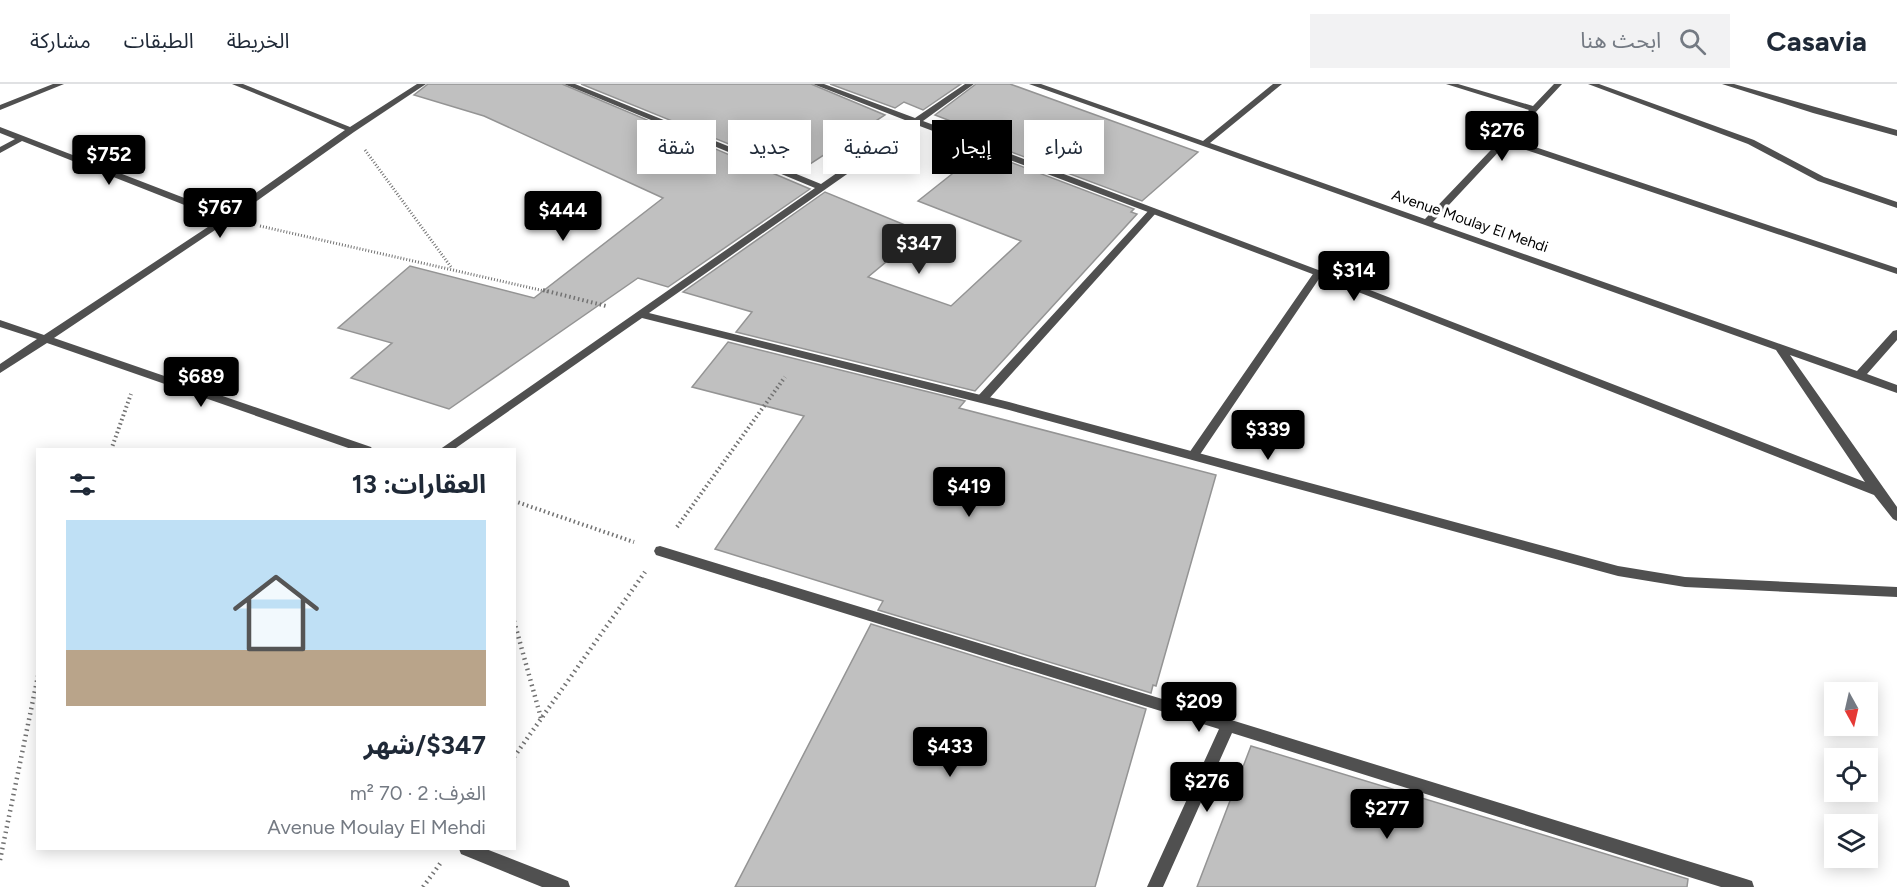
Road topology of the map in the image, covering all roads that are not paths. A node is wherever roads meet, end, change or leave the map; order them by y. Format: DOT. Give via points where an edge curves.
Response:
graph roads {
  1 [pos="60,84"];
  2 [pos="236,84"];
  3 [pos="422,84"];
  4 [pos="568,84"];
  5 [pos="817,84"];
  6 [pos="970,84"];
  7 [pos="1033,84"];
  8 [pos="1278,84"];
  9 [pos="1450,84"];
  10 [pos="1558,84"];
  11 [pos="1592,84"];
  12 [pos="1726,84"];
  13 [pos="0,108"];
  14 [pos="1533,109"];
  15 [pos="912,120"];
  16 [pos="916,120"];
  17 [pos="920,123"];
  18 [pos="0,130"];
  19 [pos="351,130"];
  20 [pos="1897,133"];
  21 [pos="22,138"];
  22 [pos="1505,140"];
  23 [pos="1204,144"];
  24 [pos="0,150"];
  25 [pos="840,174"];
  26 [pos="821,187"];
  27 [pos="1897,206"];
  28 [pos="1153,211"];
  29 [pos="227,218"];
  30 [pos="1428,222"];
  31 [pos="1897,271"];
  32 [pos="1318,273"];
  33 [pos="641,314"];
  34 [pos="0,323"];
  35 [pos="1897,333"];
  36 [pos="44,339"];
  37 [pos="1778,347"];
  38 [pos="0,369"];
  39 [pos="1859,376"];
  40 [pos="1897,390"];
  41 [pos="982,399"];
  42 [pos="361,448"];
  43 [pos="448,448"];
  44 [pos="1193,456"];
  45 [pos="1878,492"];
  46 [pos="1897,516"];
  47 [pos="660,551"];
  48 [pos="1897,592"];
  49 [pos="1228,724"];
  50 [pos="470,850"];
  51 [pos="562,887"];
  52 [pos="1155,887"];
  53 [pos="1746,887"];
  1 -- 13 [label="street"];
  2 -- 19 [label="street"];
  3 -- 19 [label="street"];
  4 -- 26 [label="street"];
  5 -- 15 [label="street"];
  6 -- 16 [label="street"];
  7 -- 23 [label="street, Avenue Moulay El Mehdi"];
  8 -- 23 [label="street"];
  9 -- 14 [label="street"];
  10 -- 14 [label="street"];
  11 -- 27 [label="street" via="1751,142 1821,179"];
  12 -- 20 [label="street"];
  14 -- 22 [label="street"];
  17 -- 28 [label="street"];
  18 -- 21 [label="street"];
  19 -- 29 [label="street"];
  21 -- 24 [label="street"];
  21 -- 29 [label="street"];
  22 -- 30 [label="street"];
  22 -- 31 [label="street"];
  23 -- 30 [label="street, Avenue Moulay El Mehdi"];
  25 -- 26 [label="street"];
  26 -- 33 [label="street"];
  28 -- 32 [label="street"];
  28 -- 41 [label="street"];
  29 -- 36 [label="street"];
  30 -- 37 [label="street, Avenue Moulay El Mehdi"];
  32 -- 44 [label="street"];
  32 -- 45 [label="street"];
  33 -- 41 [label="street"];
  33 -- 43 [label="street"];
  34 -- 36 [label="street"];
  35 -- 39 [label="street"];
  36 -- 38 [label="street"];
  36 -- 42 [label="street"];
  37 -- 39 [label="street, Avenue Moulay El Mehdi"];
  37 -- 45 [label="street"];
  39 -- 40 [label="street, Avenue Moulay El Mehdi"];
  41 -- 44 [label="street"];
  44 -- 48 [label="street" via="1618,572 1684,582"];
  45 -- 46 [label="street"];
  47 -- 49 [label="street"];
  49 -- 52 [label="street"];
  49 -- 53 [label="street"];
  50 -- 51 [label="street"];
}
